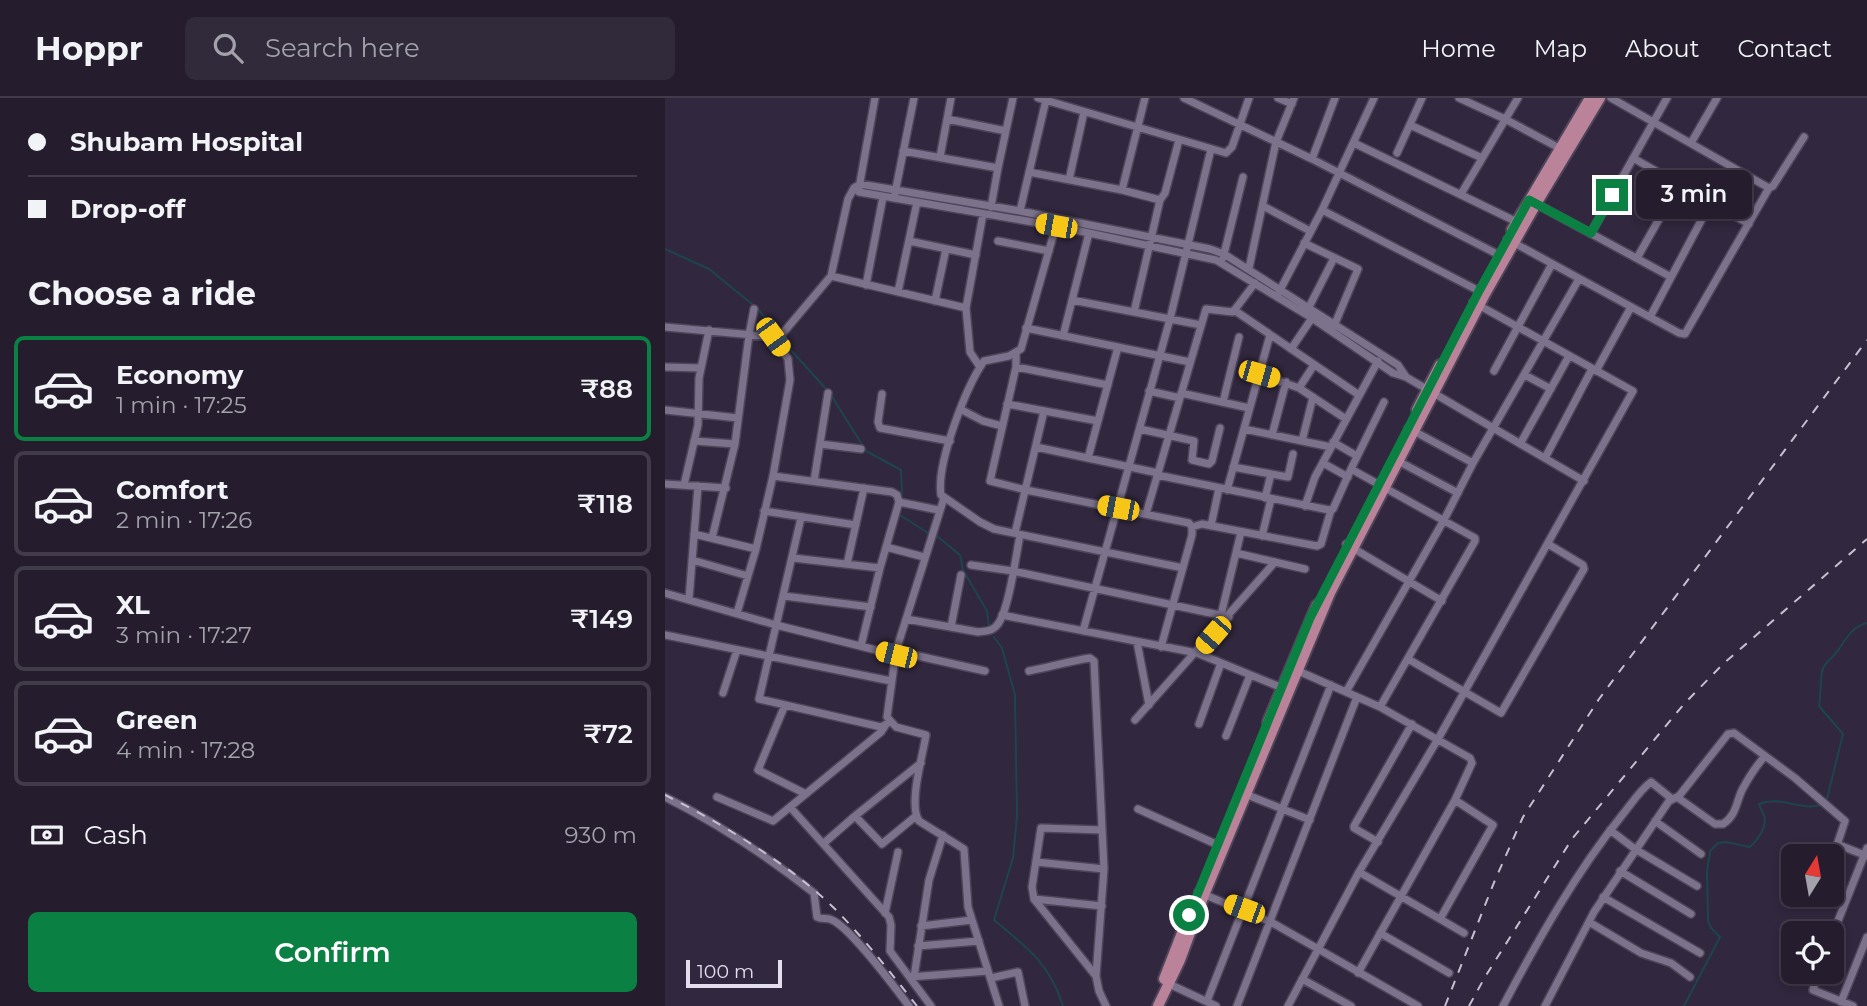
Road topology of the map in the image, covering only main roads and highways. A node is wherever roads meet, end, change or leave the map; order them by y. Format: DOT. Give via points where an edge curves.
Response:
graph roads {
  1 [pos="1590,98"];
  2 [pos="1600,98"];
  3 [pos="1563,151"];
  4 [pos="1532,202"];
  5 [pos="1510,241"];
  6 [pos="1411,429"];
  7 [pos="1380,487"];
  8 [pos="1243,793"];
  9 [pos="1201,894"];
  10 [pos="1166,983"];
  11 [pos="1150,1006"];
  12 [pos="1158,1006"];
  1 -- 3 [label="main road"];
  2 -- 3 [label="main road"];
  3 -- 4 [label="main road"];
  4 -- 5 [label="main road"];
  4 -- 5 [label="main road"];
  5 -- 6 [label="main road"];
  6 -- 7 [label="main road"];
  6 -- 7 [label="main road" via="1398,461"];
  7 -- 8 [label="main road" via="1310,618"];
  8 -- 9 [label="main road"];
  8 -- 9 [label="main road"];
  9 -- 10 [label="main road"];
  10 -- 11 [label="main road"];
  10 -- 12 [label="main road"];
}
